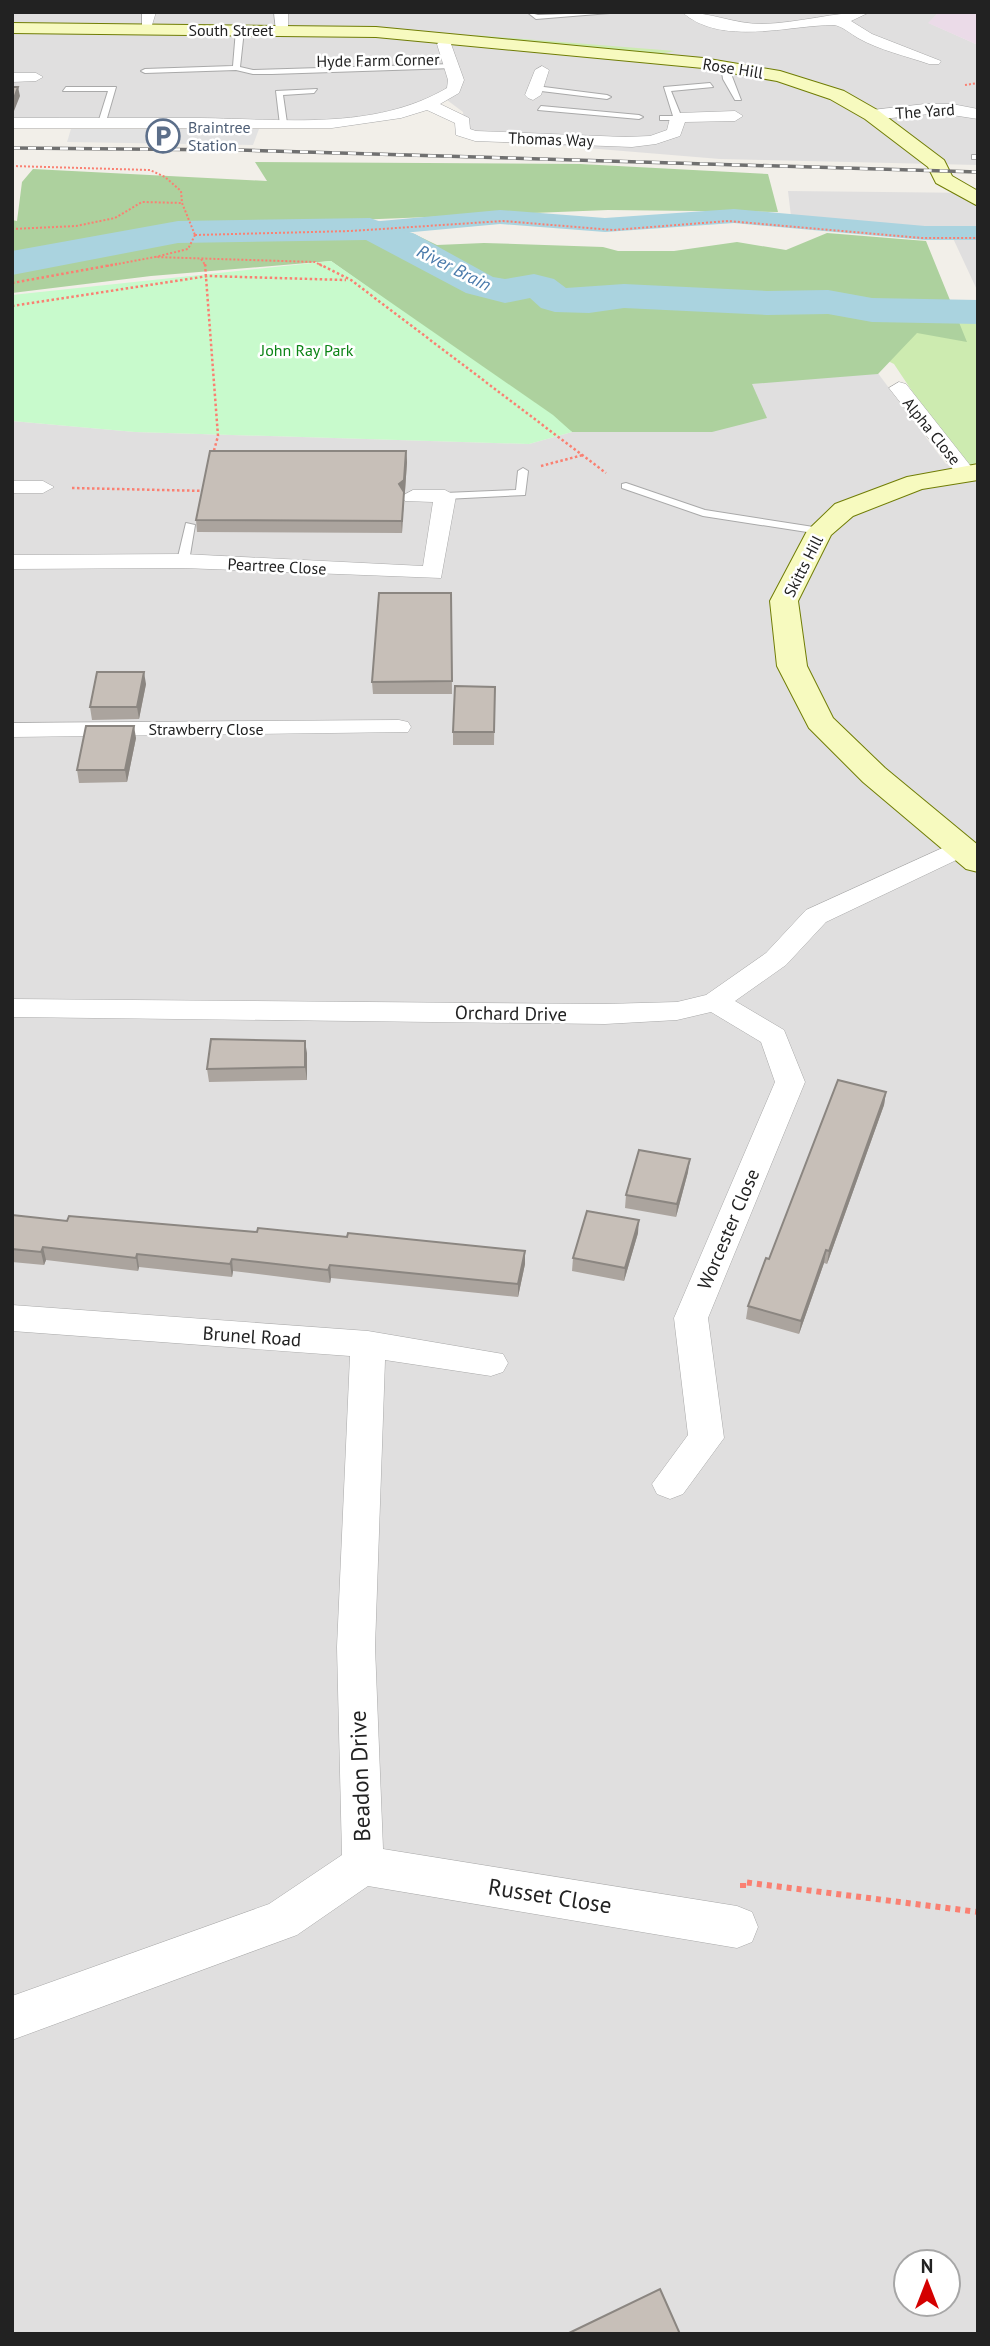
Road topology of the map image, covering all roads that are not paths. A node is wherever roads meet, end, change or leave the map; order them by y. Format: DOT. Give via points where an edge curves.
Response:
graph roads {
  1 [pos="281,12"];
  2 [pos="530,12"];
  3 [pos="619,12"];
  4 [pos="689,12"];
  5 [pos="863,12"];
  6 [pos="842,22"];
  7 [pos="12,28"];
  8 [pos="449,29"];
  9 [pos="240,30"];
  10 [pos="283,31"];
  11 [pos="305,61"];
  12 [pos="547,61"];
  13 [pos="934,61"];
  14 [pos="452,63"];
  15 [pos="724,66"];
  16 [pos="236,68"];
  17 [pos="145,71"];
  18 [pos="36,77"];
  19 [pos="12,78"];
  20 [pos="710,85"];
  21 [pos="65,89"];
  22 [pos="314,92"];
  23 [pos="537,97"];
  24 [pos="607,97"];
  25 [pos="738,98"];
  26 [pos="427,105"];
  27 [pos="978,114"];
  28 [pos="735,116"];
  29 [pos="872,116"];
  30 [pos="639,117"];
  31 [pos="670,118"];
  32 [pos="283,122"];
  33 [pos="12,123"];
  34 [pos="102,123"];
  35 [pos="978,200"];
  36 [pos="899,388"];
  37 [pos="523,471"];
  38 [pos="972,472"];
  39 [pos="626,486"];
  40 [pos="12,487"];
  41 [pos="43,487"];
  42 [pos="413,496"];
  43 [pos="445,496"];
  44 [pos="190,525"];
  45 [pos="820,531"];
  46 [pos="183,561"];
  47 [pos="12,562"];
  48 [pos="399,727"];
  49 [pos="12,730"];
  50 [pos="969,855"];
  51 [pos="715,1002"];
  52 [pos="12,1008"];
  53 [pos="12,1318"];
  54 [pos="368,1345"];
  55 [pos="491,1363"];
  56 [pos="670,1484"];
  57 [pos="363,1865"];
  58 [pos="737,1927"];
  59 [pos="12,2018"];
  1 -- 10 [label="street"];
  2 -- 3 [label="lane" via="536,17"];
  4 -- 6 [label="street" via="722,25 742,27"];
  5 -- 6 [label="street"];
  6 -- 13 [label="street" via="867,37"];
  7 -- 9 [label="street, South Street"];
  8 -- 10 [label="street, South Street"];
  8 -- 12 [label="street, Rose Hill"];
  8 -- 14 [label="street" via="444,44"];
  9 -- 10 [label="street, South Street"];
  9 -- 16 [label="lane"];
  11 -- 14 [label="lane, Hyde Farm Corner"];
  12 -- 15 [label="street, Rose Hill"];
  12 -- 23 [label="street"];
  14 -- 16 [label="lane" via="253,72"];
  14 -- 26 [label="street" via="454,90"];
  15 -- 25 [label="lane"];
  15 -- 29 [label="street, Rose Hill" via="817,87"];
  16 -- 17 [label="lane"];
  18 -- 19 [label="street"];
  20 -- 31 [label="lane" via="667,89"];
  21 -- 34 [label="lane" via="113,89"];
  22 -- 32 [label="lane" via="279,93"];
  23 -- 24 [label="lane"];
  23 -- 30 [label="lane"];
  26 -- 31 [label="street, Thomas Way" via="451,113 463,121 462,132 475,136 646,142 674,134"];
  26 -- 32 [label="street" via="366,119"];
  27 -- 29 [label="street, The Yard" via="940,108"];
  28 -- 31 [label="street"];
  29 -- 35 [label="street, Rose Hill" via="937,164 943,179"];
  32 -- 34 [label="street"];
  33 -- 34 [label="street"];
  36 -- 38 [label="street, Alpha Close"];
  37 -- 43 [label="lane" via="521,493"];
  38 -- 45 [label="street, Skitts Hill" via="916,482 844,510"];
  39 -- 45 [label="lane" via="703,513"];
  40 -- 41 [label="street"];
  42 -- 43 [label="street"];
  43 -- 46 [label="street, Peartree Close" via="433,573"];
  44 -- 46 [label="lane"];
  45 -- 50 [label="street, Skitts Hill" via="784,601 792,666 820,722 874,775"];
  46 -- 47 [label="street, Peartree Close"];
  48 -- 49 [label="street, Strawberry Close"];
  50 -- 51 [label="street, Orchard Drive" via="816,916 776,959"];
  51 -- 52 [label="street, Orchard Drive" via="677,1011 605,1014"];
  51 -- 56 [label="street, Worcester Close" via="774,1037 790,1082 691,1318 706,1438"];
  53 -- 54 [label="street, Brunel Road"];
  54 -- 55 [label="street, Brunel Road"];
  54 -- 57 [label="street, Beadon Drive" via="356,1647"];
  57 -- 58 [label="street, Russet Close"];
  57 -- 59 [label="street, Beadon Drive" via="282,1920"];
}
